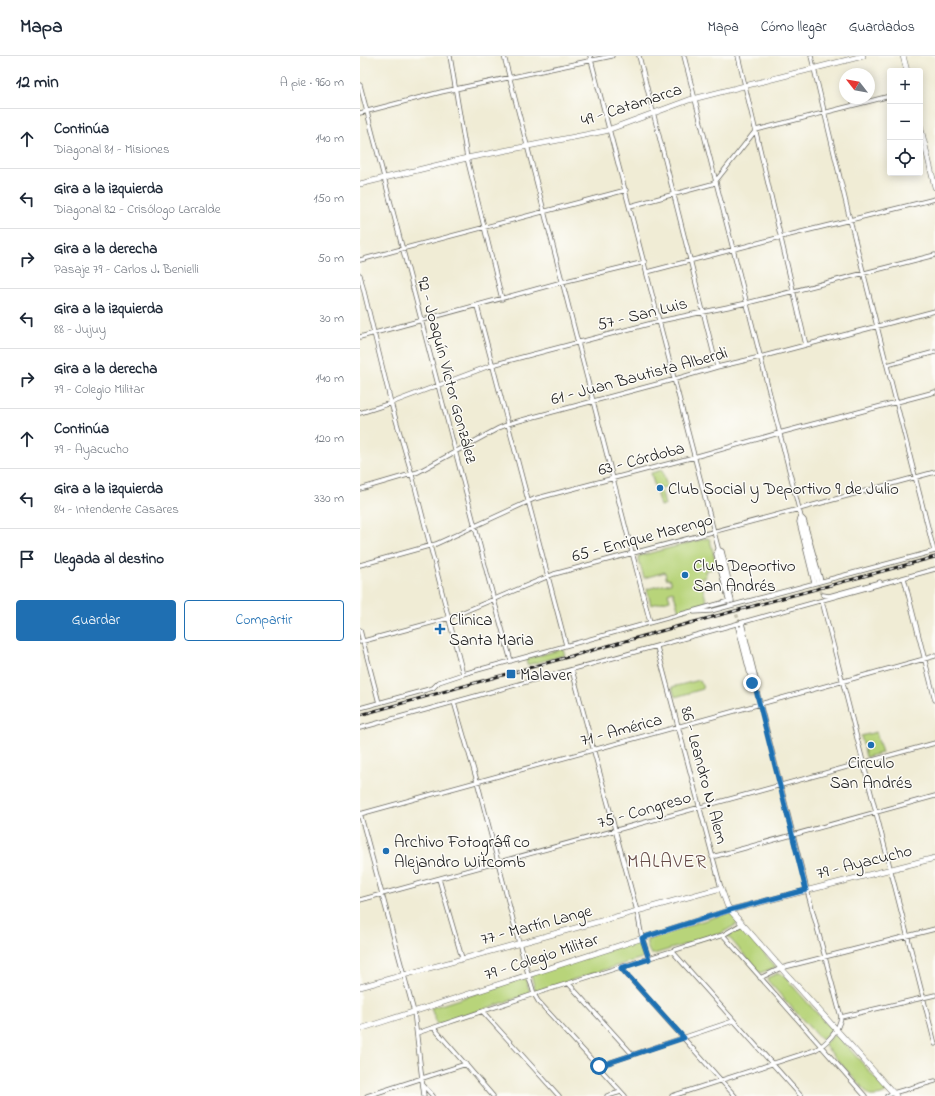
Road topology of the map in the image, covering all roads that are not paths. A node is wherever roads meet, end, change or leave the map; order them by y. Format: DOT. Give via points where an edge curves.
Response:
graph roads {
  1 [pos="450,56"];
  2 [pos="504,56"];
  3 [pos="612,56"];
  4 [pos="639,56"];
  5 [pos="684,56"];
  6 [pos="738,56"];
  7 [pos="811,56"];
  8 [pos="863,56"];
  9 [pos="903,56"];
  10 [pos="591,58"];
  11 [pos="814,68"];
  12 [pos="906,68"];
  13 [pos="510,78"];
  14 [pos="360,85"];
  15 [pos="746,85"];
  16 [pos="456,89"];
  17 [pos="887,97"];
  18 [pos="695,99"];
  19 [pos="367,112"];
  20 [pos="360,113"];
  21 [pos="653,113"];
  22 [pos="824,113"];
  23 [pos="610,129"];
  24 [pos="756,130"];
  25 [pos="923,137"];
  26 [pos="526,146"];
  27 [pos="467,158"];
  28 [pos="383,178"];
  29 [pos="715,182"];
  30 [pos="360,184"];
  31 [pos="935,187"];
  32 [pos="626,190"];
  33 [pos="674,194"];
  34 [pos="935,199"];
  35 [pos="630,206"];
  36 [pos="544,212"];
  37 [pos="850,220"];
  38 [pos="484,228"];
  39 [pos="781,237"];
  40 [pos="402,249"];
  41 [pos="732,250"];
  42 [pos="935,255"];
  43 [pos="360,260"];
  44 [pos="690,261"];
  45 [pos="644,262"];
  46 [pos="647,272"];
  47 [pos="864,274"];
  48 [pos="360,275"];
  49 [pos="562,282"];
  50 [pos="793,291"];
  51 [pos="502,299"];
  52 [pos="746,303"];
  53 [pos="477,306"];
  54 [pos="935,311"];
  55 [pos="704,312"];
  56 [pos="421,320"];
  57 [pos="660,321"];
  58 [pos="877,327"];
  59 [pos="374,333"];
  60 [pos="360,336"];
  61 [pos="578,342"];
  62 [pos="806,345"];
  63 [pos="935,352"];
  64 [pos="760,357"];
  65 [pos="492,365"];
  66 [pos="887,365"];
  67 [pos="717,367"];
  68 [pos="674,379"];
  69 [pos="438,386"];
  70 [pos="935,392"];
  71 [pos="594,401"];
  72 [pos="896,402"];
  73 [pos="391,403"];
  74 [pos="360,412"];
  75 [pos="508,424"];
  76 [pos="779,433"];
  77 [pos="456,451"];
  78 [pos="694,457"];
  79 [pos="935,472"];
  80 [pos="412,475"];
  81 [pos="915,477"];
  82 [pos="613,479"];
  83 [pos="360,489"];
  84 [pos="528,501"];
  85 [pos="799,509"];
  86 [pos="801,517"];
  87 [pos="475,526"];
  88 [pos="713,531"];
  89 [pos="430,546"];
  90 [pos="718,549"];
  91 [pos="935,551"];
  92 [pos="632,552"];
  93 [pos="360,565"];
  94 [pos="935,569"];
  95 [pos="548,576"];
  96 [pos="904,578"];
  97 [pos="818,581"];
  98 [pos="887,582"];
  99 [pos="823,595"];
  100 [pos="494,600"];
  101 [pos="730,601"];
  102 [pos="822,601"];
  103 [pos="735,605"];
  104 [pos="730,606"];
  105 [pos="684,613"];
  106 [pos="449,618"];
  107 [pos="650,622"];
  108 [pos="742,623"];
  109 [pos="736,624"];
  110 [pos="741,628"];
  111 [pos="360,630"];
  112 [pos="362,642"];
  113 [pos="566,645"];
  114 [pos="657,647"];
  115 [pos="935,656"];
  116 [pos="924,658"];
  117 [pos="511,661"];
  118 [pos="572,670"];
  119 [pos="463,674"];
  120 [pos="843,681"];
  121 [pos="756,690"];
  122 [pos="935,700"];
  123 [pos="454,702"];
  124 [pos="379,703"];
  125 [pos="760,704"];
  126 [pos="360,708"];
  127 [pos="678,727"];
  128 [pos="360,728"];
  129 [pos="935,743"];
  130 [pos="593,750"];
  131 [pos="864,762"];
  132 [pos="477,781"];
  133 [pos="780,785"];
  134 [pos="935,796"];
  135 [pos="699,807"];
  136 [pos="876,811"];
  137 [pos="360,814"];
  138 [pos="615,830"];
  139 [pos="793,834"];
  140 [pos="712,857"];
  141 [pos="935,858"];
  142 [pos="498,863"];
  143 [pos="890,869"];
  144 [pos="439,879"];
  145 [pos="721,888"];
  146 [pos="806,890"];
  147 [pos="382,894"];
  148 [pos="360,900"];
  149 [pos="730,910"];
  150 [pos="637,911"];
  151 [pos="742,924"];
  152 [pos="935,929"];
  153 [pos="723,935"];
  154 [pos="908,936"];
  155 [pos="642,938"];
  156 [pos="519,943"];
  157 [pos="672,951"];
  158 [pos="825,957"];
  159 [pos="462,958"];
  160 [pos="649,959"];
  161 [pos="621,968"];
  162 [pos="781,968"];
  163 [pos="528,974"];
  164 [pos="404,976"];
  165 [pos="760,978"];
  166 [pos="569,984"];
  167 [pos="360,988"];
  168 [pos="534,994"];
  169 [pos="935,994"];
  170 [pos="923,998"];
  171 [pos="414,1012"];
  172 [pos="483,1012"];
  173 [pos="841,1017"];
  174 [pos="733,1021"];
  175 [pos="434,1028"];
  176 [pos="360,1029"];
  177 [pos="836,1030"];
  178 [pos="417,1033"];
  179 [pos="684,1038"];
  180 [pos="935,1044"];
  181 [pos="821,1046"];
  182 [pos="633,1055"];
  183 [pos="772,1063"];
  184 [pos="466,1064"];
  185 [pos="599,1066"];
  186 [pos="422,1079"];
  187 [pos="720,1080"];
  188 [pos="935,1081"];
  189 [pos="423,1085"];
  190 [pos="621,1092"];
  191 [pos="685,1092"];
  192 [pos="895,1094"];
  193 [pos="367,1096"];
  194 [pos="424,1096"];
  195 [pos="433,1096"];
  196 [pos="493,1096"];
  197 [pos="559,1096"];
  198 [pos="607,1096"];
  199 [pos="625,1096"];
  200 [pos="672,1096"];
  201 [pos="688,1096"];
  202 [pos="735,1096"];
  203 [pos="801,1096"];
  204 [pos="865,1096"];
  205 [pos="887,1096"];
  1 -- 16 [label="street"];
  2 -- 13 [label="street"];
  3 -- 10 [label="street"];
  4 -- 21 [label="street"];
  5 -- 18 [label="street"];
  6 -- 15 [label="street"];
  7 -- 11 [label="street"];
  8 -- 11 [label="street, 49 - Catamarca"];
  9 -- 12 [label="street"];
  10 -- 13 [label="street"];
  10 -- 23 [label="street"];
  11 -- 15 [label="street, 49 - Catamarca"];
  11 -- 22 [label="street"];
  13 -- 16 [label="street"];
  13 -- 26 [label="street"];
  14 -- 19 [label="street, 92 - Joaquín Víctor González"];
  15 -- 18 [label="street, 49 - Catamarca"];
  15 -- 24 [label="street"];
  16 -- 19 [label="street"];
  16 -- 27 [label="street"];
  17 -- 22 [label="street"];
  18 -- 21 [label="street, 49 - Catamarca"];
  18 -- 29 [label="street"];
  19 -- 20 [label="street"];
  19 -- 28 [label="street, 92 - Joaquín Víctor González"];
  21 -- 23 [label="street, 49 - Catamarca"];
  21 -- 33 [label="street"];
  22 -- 24 [label="street"];
  22 -- 37 [label="street"];
  23 -- 26 [label="street, 49 - Catamarca"];
  23 -- 32 [label="street"];
  24 -- 29 [label="street"];
  24 -- 39 [label="street"];
  25 -- 31 [label="street"];
  26 -- 27 [label="street, 49 - Catamarca"];
  26 -- 36 [label="street"];
  27 -- 28 [label="street, 49 - Catamarca"];
  27 -- 38 [label="street"];
  28 -- 30 [label="street, 49 - Catamarca"];
  28 -- 40 [label="street, 92 - Joaquín Víctor González"];
  29 -- 33 [label="street"];
  29 -- 41 [label="street"];
  32 -- 35 [label="street"];
  32 -- 36 [label="street"];
  33 -- 35 [label="street"];
  33 -- 44 [label="street"];
  34 -- 37 [label="street"];
  35 -- 45 [label="street"];
  36 -- 38 [label="street"];
  36 -- 49 [label="street"];
  37 -- 39 [label="street"];
  37 -- 47 [label="street"];
  38 -- 40 [label="street"];
  38 -- 51 [label="street"];
  39 -- 41 [label="street"];
  39 -- 50 [label="street"];
  40 -- 43 [label="street"];
  40 -- 56 [label="street, 92 - Joaquín Víctor González"];
  41 -- 44 [label="street"];
  41 -- 52 [label="street"];
  42 -- 47 [label="street, 57 - San Luis"];
  44 -- 46 [label="street"];
  44 -- 55 [label="street"];
  45 -- 46 [label="street"];
  45 -- 49 [label="street"];
  46 -- 57 [label="street"];
  47 -- 50 [label="street, 57 - San Luis"];
  47 -- 58 [label="street"];
  48 -- 59 [label="street"];
  49 -- 51 [label="street"];
  49 -- 61 [label="street"];
  50 -- 52 [label="street, 57 - San Luis"];
  50 -- 62 [label="street"];
  51 -- 53 [label="street"];
  52 -- 55 [label="street, 57 - San Luis"];
  52 -- 64 [label="street"];
  53 -- 56 [label="street"];
  53 -- 65 [label="street"];
  54 -- 58 [label="street, 61 - Juan Bautista Alberdi"];
  55 -- 57 [label="street, 57 - San Luis"];
  55 -- 67 [label="street"];
  56 -- 59 [label="street"];
  56 -- 69 [label="street, 92 - Joaquín Víctor González"];
  57 -- 61 [label="street, 57 - San Luis"];
  57 -- 68 [label="street"];
  58 -- 62 [label="street, 61 - Juan Bautista Alberdi"];
  58 -- 66 [label="street"];
  59 -- 60 [label="street"];
  59 -- 73 [label="street"];
  61 -- 65 [label="street, 57 - San Luis"];
  61 -- 71 [label="street"];
  62 -- 64 [label="street, 61 - Juan Bautista Alberdi"];
  63 -- 66 [label="street"];
  64 -- 67 [label="street, 61 - Juan Bautista Alberdi"];
  64 -- 76 [label="street"];
  65 -- 69 [label="street, 57 - San Luis"];
  65 -- 75 [label="street"];
  66 -- 72 [label="street"];
  67 -- 68 [label="street, 61 - Juan Bautista Alberdi"];
  68 -- 71 [label="street, 61 - Juan Bautista Alberdi"];
  68 -- 78 [label="street"];
  69 -- 73 [label="street, 57 - San Luis"];
  69 -- 77 [label="street, 92 - Joaquín Víctor González"];
  70 -- 72 [label="street, 63 - Córdoba"];
  71 -- 75 [label="street, 61 - Juan Bautista Alberdi"];
  71 -- 82 [label="street"];
  72 -- 76 [label="street, 63 - Córdoba"];
  72 -- 81 [label="street"];
  73 -- 74 [label="street, 57 - San Luis"];
  73 -- 80 [label="street"];
  75 -- 77 [label="street, 61 - Juan Bautista Alberdi"];
  75 -- 84 [label="street"];
  76 -- 78 [label="street, 63 - Córdoba"];
  76 -- 85 [label="street"];
  77 -- 80 [label="street, 61 - Juan Bautista Alberdi"];
  77 -- 87 [label="street, 92 - Joaquín Víctor González"];
  78 -- 82 [label="street, 63 - Córdoba"];
  78 -- 88 [label="street"];
  79 -- 81 [label="street, 65 - Enrique Marengo"];
  80 -- 83 [label="street, 61 - Juan Bautista Alberdi"];
  80 -- 89 [label="street"];
  81 -- 85 [label="street, 65 - Enrique Marengo"];
  81 -- 91 [label="street"];
  82 -- 84 [label="street, 63 - Córdoba"];
  82 -- 92 [label="street"];
  84 -- 87 [label="street, 63 - Córdoba"];
  84 -- 95 [label="street"];
  85 -- 86 [label="street"];
  85 -- 88 [label="street, 65 - Enrique Marengo"];
  86 -- 97 [label="street" via="804,520"];
  86 -- 97 [label="street" via="799,522"];
  87 -- 89 [label="street, 63 - Córdoba"];
  87 -- 100 [label="street, 92 - Joaquín Víctor González"];
  88 -- 90 [label="street"];
  88 -- 92 [label="street, 65 - Enrique Marengo"];
  89 -- 93 [label="street, 63 - Córdoba"];
  89 -- 106 [label="street"];
  90 -- 101 [label="street"];
  90 -- 103 [label="street" via="722,551"];
  91 -- 97 [label="street"];
  92 -- 95 [label="street, 65 - Enrique Marengo"];
  92 -- 107 [label="street"];
  94 -- 96 [label="street"];
  95 -- 100 [label="street, 65 - Enrique Marengo"];
  95 -- 113 [label="street"];
  96 -- 98 [label="street"];
  96 -- 116 [label="street"];
  97 -- 103 [label="street"];
  98 -- 99 [label="street" via="874,583 829,596"];
  98 -- 102 [label="street"];
  100 -- 106 [label="street, 65 - Enrique Marengo"];
  100 -- 117 [label="street, 92 - Joaquín Víctor González"];
  101 -- 104 [label="street"];
  101 -- 105 [label="street"];
  102 -- 108 [label="street"];
  102 -- 120 [label="street"];
  103 -- 104 [label="street"];
  104 -- 105 [label="street" via="711,611"];
  105 -- 107 [label="street"];
  106 -- 112 [label="street, 65 - Enrique Marengo"];
  106 -- 119 [label="street"];
  107 -- 113 [label="street"];
  108 -- 109 [label="street"];
  108 -- 121 [label="street"];
  109 -- 114 [label="street"];
  109 -- 121 [label="street"];
  110 -- 121 [label="street"];
  111 -- 112 [label="street"];
  112 -- 124 [label="street"];
  113 -- 117 [label="street"];
  114 -- 118 [label="street"];
  114 -- 127 [label="street, 86 - Leandro N. Alem"];
  115 -- 116 [label="street, 71 - América"];
  116 -- 120 [label="street, 71 - América"];
  116 -- 122 [label="street"];
  117 -- 119 [label="street"];
  118 -- 123 [label="street"];
  118 -- 130 [label="street"];
  119 -- 124 [label="street" via="440,682 433,688"];
  120 -- 125 [label="street, 71 - América"];
  120 -- 131 [label="street"];
  121 -- 125 [label="street"];
  123 -- 128 [label="street"];
  123 -- 132 [label="street"];
  124 -- 126 [label="street"];
  125 -- 127 [label="street, 71 - América"];
  125 -- 133 [label="street"];
  127 -- 130 [label="street, 71 - América"];
  127 -- 135 [label="street, 86 - Leandro N. Alem"];
  129 -- 131 [label="street, 75 - Congreso"];
  130 -- 132 [label="street, 71 - América"];
  130 -- 138 [label="street"];
  131 -- 133 [label="street, 75 - Congreso"];
  131 -- 136 [label="street"];
  132 -- 137 [label="street, 71 - América"];
  132 -- 142 [label="street"];
  133 -- 135 [label="street, 75 - Congreso"];
  133 -- 139 [label="street"];
  134 -- 136 [label="street"];
  135 -- 138 [label="street, 75 - Congreso"];
  135 -- 140 [label="street, 86 - Leandro N. Alem"];
  136 -- 139 [label="street"];
  136 -- 143 [label="street"];
  137 -- 147 [label="street"];
  138 -- 142 [label="street, 75 - Congreso"];
  138 -- 150 [label="street"];
  139 -- 140 [label="street"];
  139 -- 146 [label="street"];
  140 -- 145 [label="street, 86 - Leandro N. Alem"];
  141 -- 143 [label="street, 79 - Ayacucho"];
  142 -- 144 [label="street, 75 - Congreso"];
  142 -- 156 [label="street"];
  143 -- 146 [label="street, 79 - Ayacucho"];
  143 -- 154 [label="street"];
  144 -- 147 [label="street, 75 - Congreso"];
  144 -- 159 [label="street"];
  145 -- 149 [label="street, 86 - Leandro N. Alem"];
  145 -- 150 [label="street, 77 - Martín Lange"];
  146 -- 149 [label="street, 79 - Ayacucho"];
  146 -- 158 [label="street"];
  147 -- 148 [label="street, 75 - Congreso"];
  147 -- 164 [label="street"];
  149 -- 151 [label="street, 86 - Leandro N. Alem"];
  149 -- 155 [label="street, 79 - Colegio Militar"];
  150 -- 155 [label="street"];
  150 -- 156 [label="street, 77 - Martín Lange"];
  151 -- 153 [label="street"];
  151 -- 162 [label="street, 86 - Leandro N. Alem"];
  152 -- 154 [label="street"];
  153 -- 157 [label="street"];
  153 -- 165 [label="street"];
  154 -- 158 [label="street"];
  154 -- 170 [label="street"];
  155 -- 160 [label="street"];
  155 -- 163 [label="street, 79 - Colegio Militar"];
  156 -- 159 [label="street, 77 - Martín Lange"];
  156 -- 163 [label="street"];
  157 -- 160 [label="street"];
  157 -- 174 [label="street"];
  158 -- 162 [label="street"];
  158 -- 173 [label="street"];
  159 -- 164 [label="street, 77 - Martín Lange"];
  160 -- 161 [label="street"];
  161 -- 166 [label="street"];
  161 -- 179 [label="street"];
  162 -- 165 [label="street"];
  162 -- 177 [label="street, 86 - Leandro N. Alem"];
  163 -- 168 [label="street"];
  163 -- 171 [label="street, 79 - Colegio Militar"];
  164 -- 167 [label="street, 77 - Martín Lange"];
  164 -- 171 [label="street"];
  165 -- 181 [label="street"];
  166 -- 168 [label="street"];
  166 -- 182 [label="street"];
  168 -- 172 [label="street"];
  168 -- 185 [label="street"];
  169 -- 170 [label="street"];
  170 -- 173 [label="street"];
  170 -- 180 [label="street"];
  171 -- 176 [label="street, 79 - Colegio Militar"];
  171 -- 178 [label="street"];
  172 -- 175 [label="street"];
  172 -- 197 [label="street"];
  173 -- 177 [label="street"];
  174 -- 179 [label="street"];
  174 -- 183 [label="street"];
  175 -- 178 [label="street"];
  175 -- 184 [label="street"];
  177 -- 181 [label="street"];
  177 -- 192 [label="street, 86 - Leandro N. Alem"];
  178 -- 186 [label="street"];
  179 -- 182 [label="street"];
  179 -- 187 [label="street"];
  181 -- 183 [label="street"];
  181 -- 204 [label="street"];
  182 -- 185 [label="street"];
  183 -- 187 [label="street"];
  183 -- 203 [label="street"];
  184 -- 186 [label="street"];
  184 -- 196 [label="street"];
  185 -- 190 [label="street"];
  186 -- 189 [label="street"];
  186 -- 193 [label="street"];
  187 -- 191 [label="street"];
  187 -- 202 [label="street"];
  188 -- 192 [label="street"];
  189 -- 194 [label="street"];
  189 -- 195 [label="street"];
  190 -- 198 [label="street"];
  190 -- 199 [label="street"];
  191 -- 200 [label="street"];
  191 -- 201 [label="street"];
  192 -- 205 [label="street"];
}
